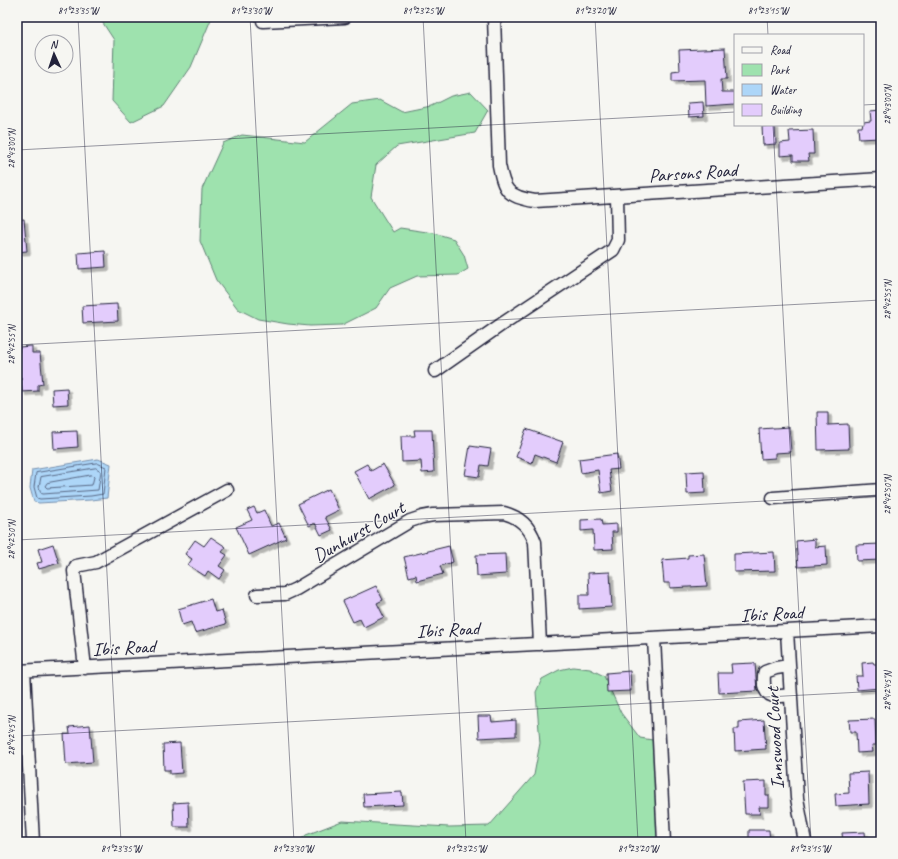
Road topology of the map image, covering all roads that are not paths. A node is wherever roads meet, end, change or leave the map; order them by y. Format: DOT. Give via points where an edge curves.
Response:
graph roads {
  1 [pos="346,17"];
  2 [pos="494,17"];
  3 [pos="263,21"];
  4 [pos="881,180"];
  5 [pos="617,196"];
  6 [pos="435,371"];
  7 [pos="227,490"];
  8 [pos="881,490"];
  9 [pos="773,498"];
  10 [pos="257,596"];
  11 [pos="881,626"];
  12 [pos="787,631"];
  13 [pos="654,638"];
  14 [pos="540,644"];
  15 [pos="789,666"];
  16 [pos="85,668"];
  17 [pos="21,671"];
  18 [pos="791,695"];
  19 [pos="32,842"];
  20 [pos="664,842"];
  21 [pos="805,842"];
  1 -- 3 [label="street"];
  2 -- 5 [label="street, Parsons Road" via="499,165 503,183 509,193 535,201"];
  4 -- 5 [label="street, Parsons Road"];
  5 -- 6 [label="street" via="618,240 613,250"];
  7 -- 16 [label="street" via="96,562 76,566 74,571"];
  8 -- 9 [label="street"];
  10 -- 14 [label="street, Dunhurst Court" via="285,594 296,590 410,521 433,515 504,513 521,522 532,533 535,542"];
  11 -- 12 [label="street, Ibis Road"];
  12 -- 13 [label="street, Ibis Road"];
  12 -- 15 [label="street, Innswood Court"];
  13 -- 14 [label="street, Ibis Road"];
  13 -- 20 [label="street"];
  14 -- 16 [label="street, Ibis Road"];
  15 -- 18 [label="street, Innswood Court"];
  15 -- 18 [label="street" via="765,672 764,679 765,691 768,694"];
  16 -- 17 [label="street, Ibis Road"];
  17 -- 19 [label="street"];
  18 -- 21 [label="street, Innswood Court" via="797,798"];
}
